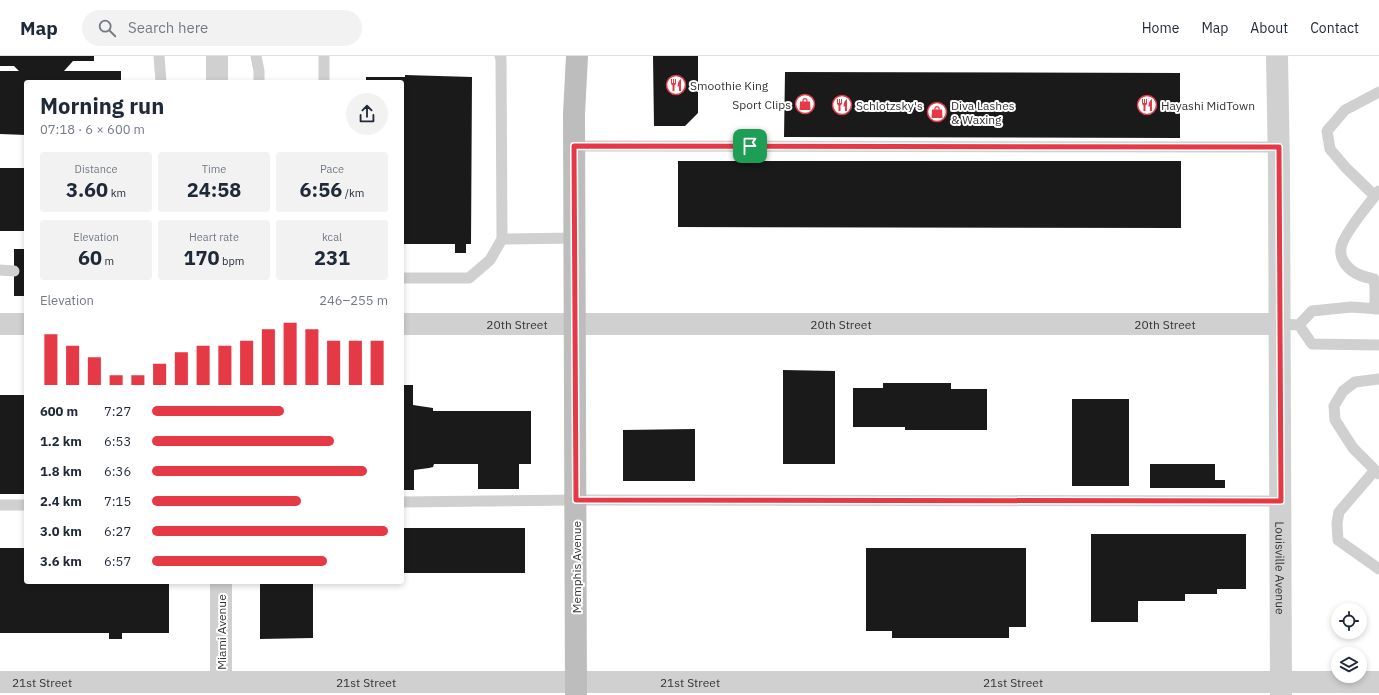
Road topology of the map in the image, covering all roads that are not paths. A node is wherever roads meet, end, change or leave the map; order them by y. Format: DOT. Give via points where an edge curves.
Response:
graph roads {
  1 [pos="159,56"];
  2 [pos="217,56"];
  3 [pos="256,56"];
  4 [pos="324,56"];
  5 [pos="500,56"];
  6 [pos="578,56"];
  7 [pos="1277,56"];
  8 [pos="161,80"];
  9 [pos="217,80"];
  10 [pos="259,80"];
  11 [pos="324,80"];
  12 [pos="1379,92"];
  13 [pos="574,146"];
  14 [pos="1279,147"];
  15 [pos="1377,193"];
  16 [pos="575,238"];
  17 [pos="502,239"];
  18 [pos="0,270"];
  19 [pos="14,270"];
  20 [pos="404,278"];
  21 [pos="1376,278"];
  22 [pos="1377,309"];
  23 [pos="0,324"];
  24 [pos="24,324"];
  25 [pos="404,324"];
  26 [pos="575,324"];
  27 [pos="1289,324"];
  28 [pos="1379,345"];
  29 [pos="1379,379"];
  30 [pos="1377,472"];
  31 [pos="576,500"];
  32 [pos="1281,501"];
  33 [pos="404,502"];
  34 [pos="0,505"];
  35 [pos="24,505"];
  36 [pos="1379,569"];
  37 [pos="221,584"];
  38 [pos="0,682"];
  39 [pos="221,682"];
  40 [pos="1379,682"];
  41 [pos="1281,688"];
  42 [pos="156,689"];
  43 [pos="576,689"];
  1 -- 8 [label="lane"];
  2 -- 9 [label="street"];
  3 -- 10 [label="lane"];
  4 -- 11 [label="lane"];
  5 -- 17 [label="lane"];
  6 -- 13 [label="street, Memphis Avenue"];
  7 -- 14 [label="street, Louisville Avenue"];
  12 -- 15 [label="lane" via="1345,110 1327,131 1330,149 1346,168"];
  13 -- 14 [label="lane"];
  13 -- 16 [label="street, Memphis Avenue"];
  14 -- 27 [label="street, Louisville Avenue"];
  15 -- 21 [label="lane" via="1341,246 1342,259 1349,269 1363,277"];
  16 -- 17 [label="lane"];
  16 -- 26 [label="street, Memphis Avenue"];
  17 -- 20 [label="lane" via="490,260 469,278"];
  18 -- 19 [label="lane"];
  21 -- 22 [label="lane"];
  22 -- 27 [label="lane" via="1351,307 1312,310"];
  23 -- 24 [label="street"];
  25 -- 26 [label="street, 20th Street"];
  26 -- 27 [label="street, 20th Street"];
  26 -- 31 [label="street, Memphis Avenue"];
  27 -- 28 [label="lane" via="1312,344"];
  27 -- 32 [label="street, Louisville Avenue"];
  29 -- 30 [label="lane" via="1356,382 1343,390 1334,406 1335,420 1352,448"];
  30 -- 36 [label="lane" via="1339,512 1337,523 1338,540"];
  31 -- 32 [label="lane"];
  31 -- 33 [label="lane"];
  31 -- 43 [label="street, Memphis Avenue"];
  32 -- 41 [label="street, Louisville Avenue"];
  34 -- 35 [label="lane"];
  37 -- 39 [label="street, Miami Avenue"];
  38 -- 42 [label="street, 21st Street"];
  39 -- 42 [label="street, 21st Street"];
  39 -- 43 [label="street, 21st Street"];
  40 -- 41 [label="street, 21st Street"];
  41 -- 43 [label="street, 21st Street"];
}
